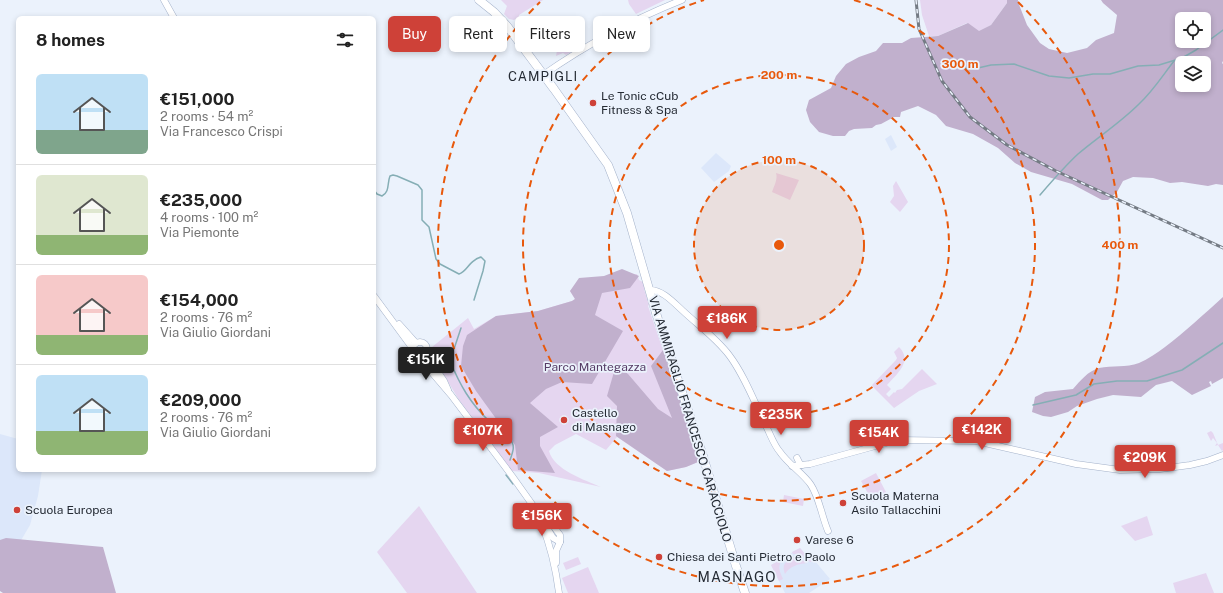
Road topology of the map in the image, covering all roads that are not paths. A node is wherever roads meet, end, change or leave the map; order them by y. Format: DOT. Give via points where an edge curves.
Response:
graph roads {
  1 [pos="164,0"];
  2 [pos="479,0"];
  3 [pos="682,0"];
  4 [pos="173,16"];
  5 [pos="543,75"];
  6 [pos="650,290"];
  7 [pos="376,299"];
  8 [pos="415,349"];
  9 [pos="425,353"];
  10 [pos="451,395"];
  11 [pos="1223,455"];
  12 [pos="797,458"];
  13 [pos="819,462"];
  14 [pos="802,465"];
  15 [pos="792,466"];
  16 [pos="800,473"];
  17 [pos="539,514"];
  18 [pos="828,531"];
  19 [pos="556,570"];
  20 [pos="559,593"];
  21 [pos="745,593"];
  1 -- 4 [label="street"];
  2 -- 5 [label="main road, VIA AMMIRAGLIO FRANCESCO CARACCIOLO" via="503,22"];
  3 -- 5 [label="street" via="618,29"];
  5 -- 6 [label="main road, VIA AMMIRAGLIO FRANCESCO CARACCIOLO" via="608,165 627,213"];
  6 -- 15 [label="street" via="662,293 678,306 729,355 774,442"];
  6 -- 21 [label="main road, VIA AMMIRAGLIO FRANCESCO CARACCIOLO"];
  7 -- 8 [label="street"];
  8 -- 9 [label="street" via="420,355"];
  8 -- 9 [label="street" via="422,342 425,345"];
  8 -- 10 [label="street"];
  9 -- 10 [label="street"];
  10 -- 17 [label="street"];
  11 -- 13 [label="street" via="1190,465 1120,470 1076,464 976,441 897,440"];
  12 -- 14 [label="street"];
  13 -- 14 [label="street"];
  13 -- 16 [label="street" via="802,469"];
  14 -- 15 [label="street"];
  15 -- 16 [label="street"];
  16 -- 18 [label="street" via="814,490"];
  17 -- 19 [label="street"];
  17 -- 19 [label="street" via="559,533"];
  19 -- 20 [label="street"];
}
